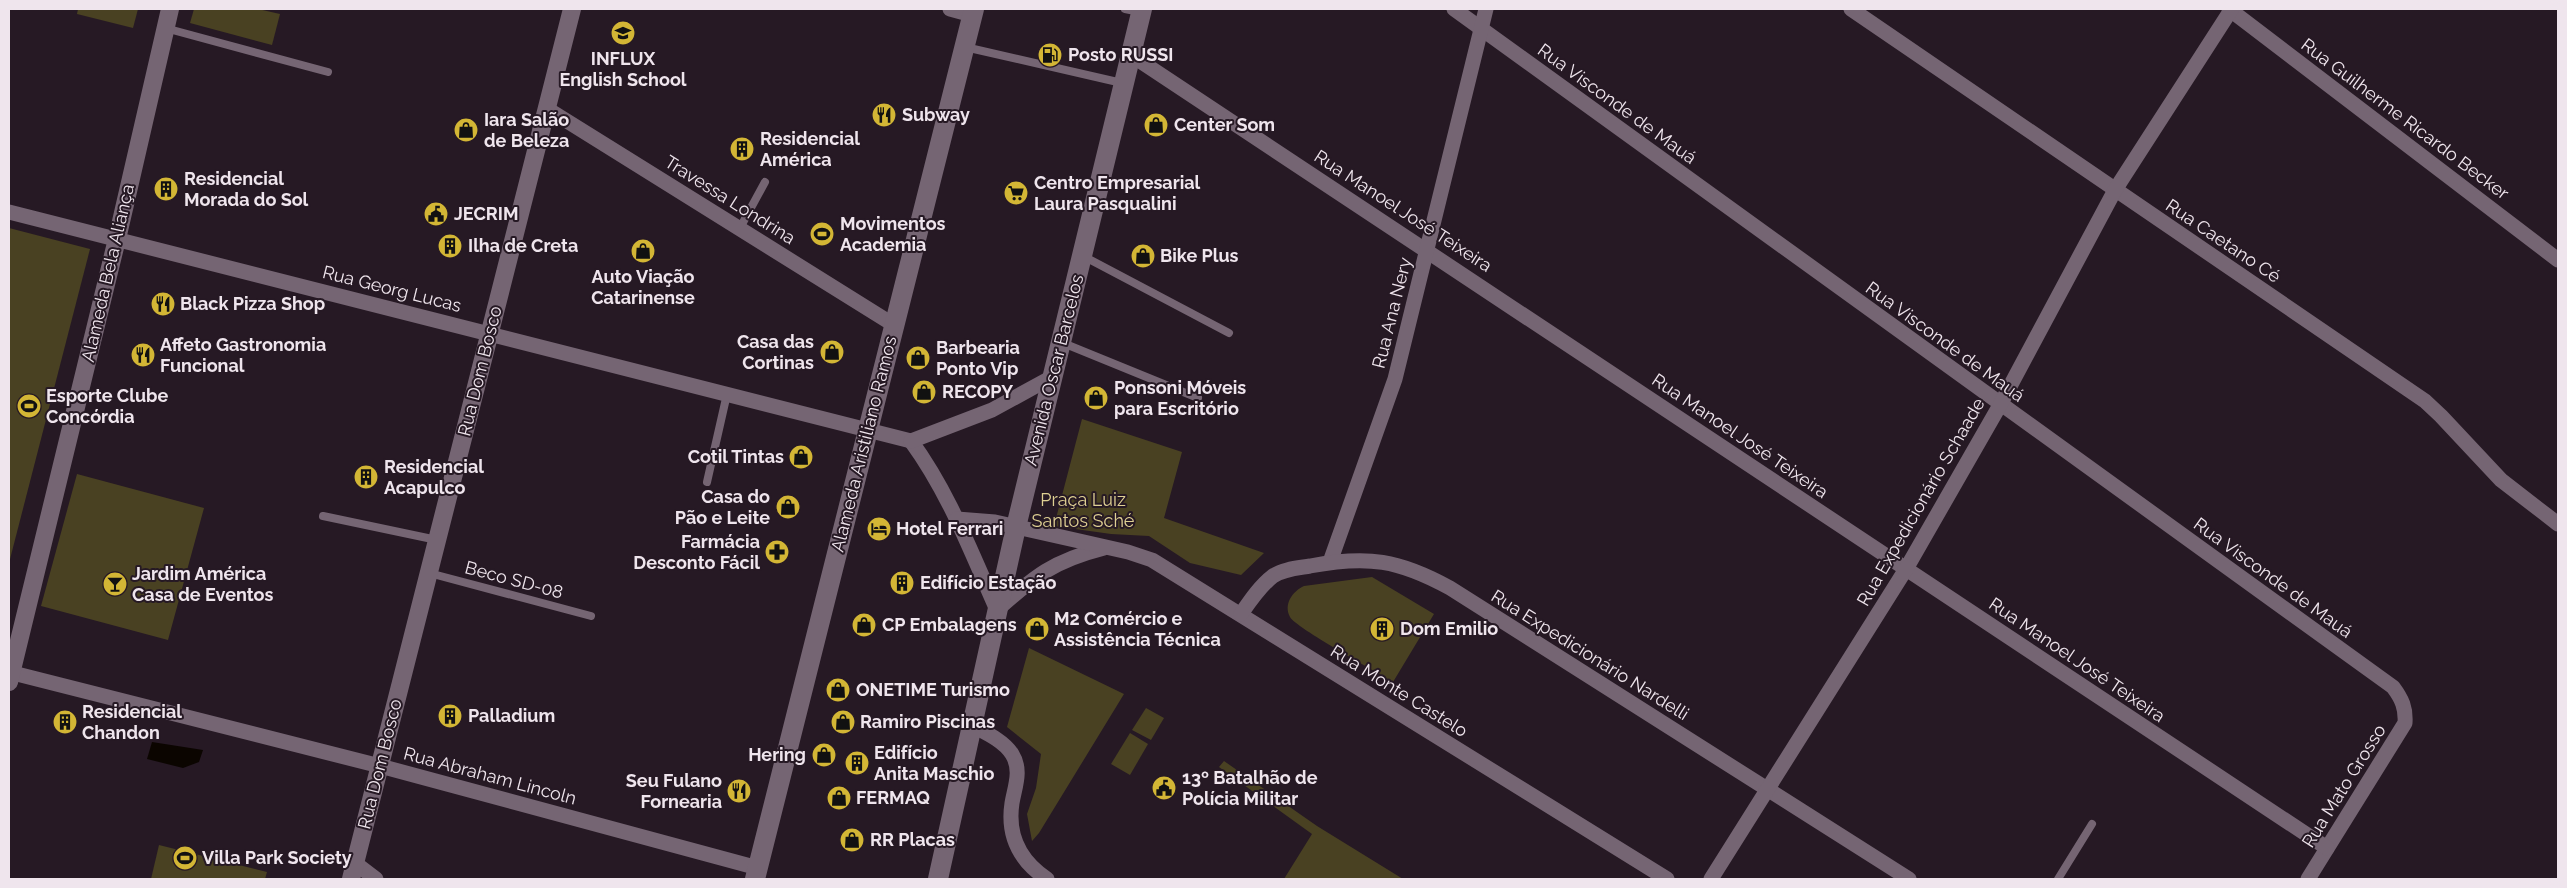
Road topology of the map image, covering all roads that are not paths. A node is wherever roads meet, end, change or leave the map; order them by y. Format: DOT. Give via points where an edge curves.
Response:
graph roads {
  1 [pos="170,9"];
  2 [pos="572,9"];
  3 [pos="950,9"];
  4 [pos="1454,9"];
  5 [pos="1486,9"];
  6 [pos="1850,9"];
  7 [pos="1136,10"];
  8 [pos="2230,10"];
  9 [pos="973,12"];
  10 [pos="165,28"];
  11 [pos="1481,28"];
  12 [pos="964,47"];
  13 [pos="1131,55"];
  14 [pos="328,72"];
  15 [pos="1124,84"];
  16 [pos="546,108"];
  17 [pos="765,182"];
  18 [pos="2115,190"];
  19 [pos="9,212"];
  20 [pos="740,228"];
  21 [pos="117,239"];
  22 [pos="1427,249"];
  23 [pos="1082,255"];
  24 [pos="2558,260"];
  25 [pos="894,325"];
  26 [pos="489,333"];
  27 [pos="1229,333"];
  28 [pos="1061,342"];
  29 [pos="1054,376"];
  30 [pos="727,394"];
  31 [pos="1198,398"];
  32 [pos="2000,405"];
  33 [pos="868,430"];
  34 [pos="910,441"];
  35 [pos="707,482"];
  36 [pos="323,516"];
  37 [pos="957,519"];
  38 [pos="2558,524"];
  39 [pos="1016,527"];
  40 [pos="437,540"];
  41 [pos="1107,548"];
  42 [pos="1330,562"];
  43 [pos="1906,569"];
  44 [pos="429,573"];
  45 [pos="997,610"];
  46 [pos="1241,614"];
  47 [pos="591,616"];
  48 [pos="10,675"];
  49 [pos="2406,710"];
  50 [pos="971,725"];
  51 [pos="380,766"];
  52 [pos="1768,790"];
  53 [pos="2092,824"];
  54 [pos="2327,848"];
  55 [pos="353,871"];
  56 [pos="756,874"];
  57 [pos="376,879"];
  58 [pos="938,879"];
  59 [pos="1047,879"];
  60 [pos="1667,879"];
  61 [pos="1711,879"];
  62 [pos="1909,879"];
  63 [pos="2058,879"];
  64 [pos="2308,879"];
  1 -- 10 [label="street, Alameda Bela Aliança"];
  2 -- 16 [label="street, Rua Dom Bosco"];
  3 -- 9 [label="street"];
  4 -- 11 [label="street, Rua Visconde de Mauá"];
  5 -- 11 [label="street, Rua Ana Nery"];
  6 -- 18 [label="street, Rua Caetano Cé"];
  7 -- 13 [label="main road, Avenida Oscar Barcelos"];
  8 -- 18 [label="street, Rua Expedicionário Schaade"];
  8 -- 24 [label="street, Rua Guilherme Ricardo Becker"];
  9 -- 12 [label="main road, Alameda Aristiliano Ramos"];
  10 -- 14 [label="lane"];
  10 -- 21 [label="street, Alameda Bela Aliança"];
  11 -- 22 [label="street, Rua Ana Nery"];
  11 -- 32 [label="street, Rua Visconde de Mauá"];
  12 -- 15 [label="lane"];
  12 -- 25 [label="main road, Alameda Aristiliano Ramos"];
  13 -- 15 [label="main road, Avenida Oscar Barcelos"];
  13 -- 22 [label="street, Rua Manoel José Teixeira"];
  15 -- 23 [label="main road, Avenida Oscar Barcelos"];
  16 -- 20 [label="street, Travessa Londrina"];
  16 -- 26 [label="street, Rua Dom Bosco"];
  17 -- 20 [label="lane"];
  18 -- 32 [label="street, Rua Expedicionário Schaade"];
  18 -- 38 [label="street, Rua Caetano Cé" via="2425,401 2501,480"];
  19 -- 21 [label="street, Rua Georg Lucas"];
  20 -- 25 [label="street, Travessa Londrina"];
  21 -- 26 [label="street, Rua Georg Lucas"];
  21 -- 48 [label="street, Alameda Bela Aliança"];
  22 -- 42 [label="street, Rua Ana Nery" via="1395,378"];
  22 -- 43 [label="street, Rua Manoel José Teixeira"];
  23 -- 27 [label="lane"];
  23 -- 28 [label="main road, Avenida Oscar Barcelos"];
  25 -- 33 [label="main road, Alameda Aristiliano Ramos"];
  26 -- 30 [label="street, Rua Georg Lucas"];
  26 -- 40 [label="street, Rua Dom Bosco"];
  28 -- 29 [label="main road, Avenida Oscar Barcelos"];
  28 -- 31 [label="lane"];
  29 -- 34 [label="street" via="992,410"];
  29 -- 39 [label="main road, Avenida Oscar Barcelos"];
  30 -- 33 [label="street, Rua Georg Lucas"];
  30 -- 35 [label="lane"];
  32 -- 43 [label="street, Rua Expedicionário Schaade"];
  32 -- 49 [label="street, Rua Visconde de Mauá" via="2393,687"];
  33 -- 34 [label="street, Rua Georg Lucas"];
  33 -- 56 [label="main road, Alameda Aristiliano Ramos"];
  34 -- 37 [label="street" via="931,468"];
  36 -- 40 [label="lane"];
  37 -- 39 [label="street, Rua Monte Castelo"];
  37 -- 45 [label="street"];
  39 -- 41 [label="street, Rua Monte Castelo"];
  39 -- 45 [label="main road, Avenida Oscar Barcelos"];
  40 -- 44 [label="street, Rua Dom Bosco"];
  41 -- 45 [label="street, Rua Monte Castelo" via="1072,556 1050,567"];
  41 -- 46 [label="street, Rua Monte Castelo" via="1142,555"];
  42 -- 46 [label="street, Rua Expedicionário Nardelli" via="1274,575"];
  42 -- 52 [label="street, Rua Expedicionário Nardelli" via="1389,562 1429,577"];
  43 -- 52 [label="street, Rua Expedicionário Schaade"];
  43 -- 54 [label="street, Rua Manoel José Teixeira"];
  44 -- 47 [label="lane, Beco SD-08"];
  44 -- 51 [label="street, Rua Dom Bosco"];
  45 -- 50 [label="main road, Avenida Oscar Barcelos"];
  46 -- 60 [label="street, Rua Monte Castelo"];
  48 -- 51 [label="street, Rua Abraham Lincoln"];
  49 -- 54 [label="street, Rua Mato Grosso" via="2405,722 2398,736"];
  50 -- 58 [label="main road, Avenida Oscar Barcelos"];
  50 -- 59 [label="street" via="1011,753 1018,778 1012,805 1013,836 1020,854 1033,870"];
  51 -- 55 [label="street, Rua Dom Bosco"];
  51 -- 56 [label="street, Rua Abraham Lincoln"];
  52 -- 61 [label="street, Rua Expedicionário Schaade"];
  52 -- 62 [label="street, Rua Expedicionário Nardelli"];
  53 -- 63 [label="lane"];
  54 -- 64 [label="street, Rua Mato Grosso"];
  55 -- 57 [label="street"];
}
